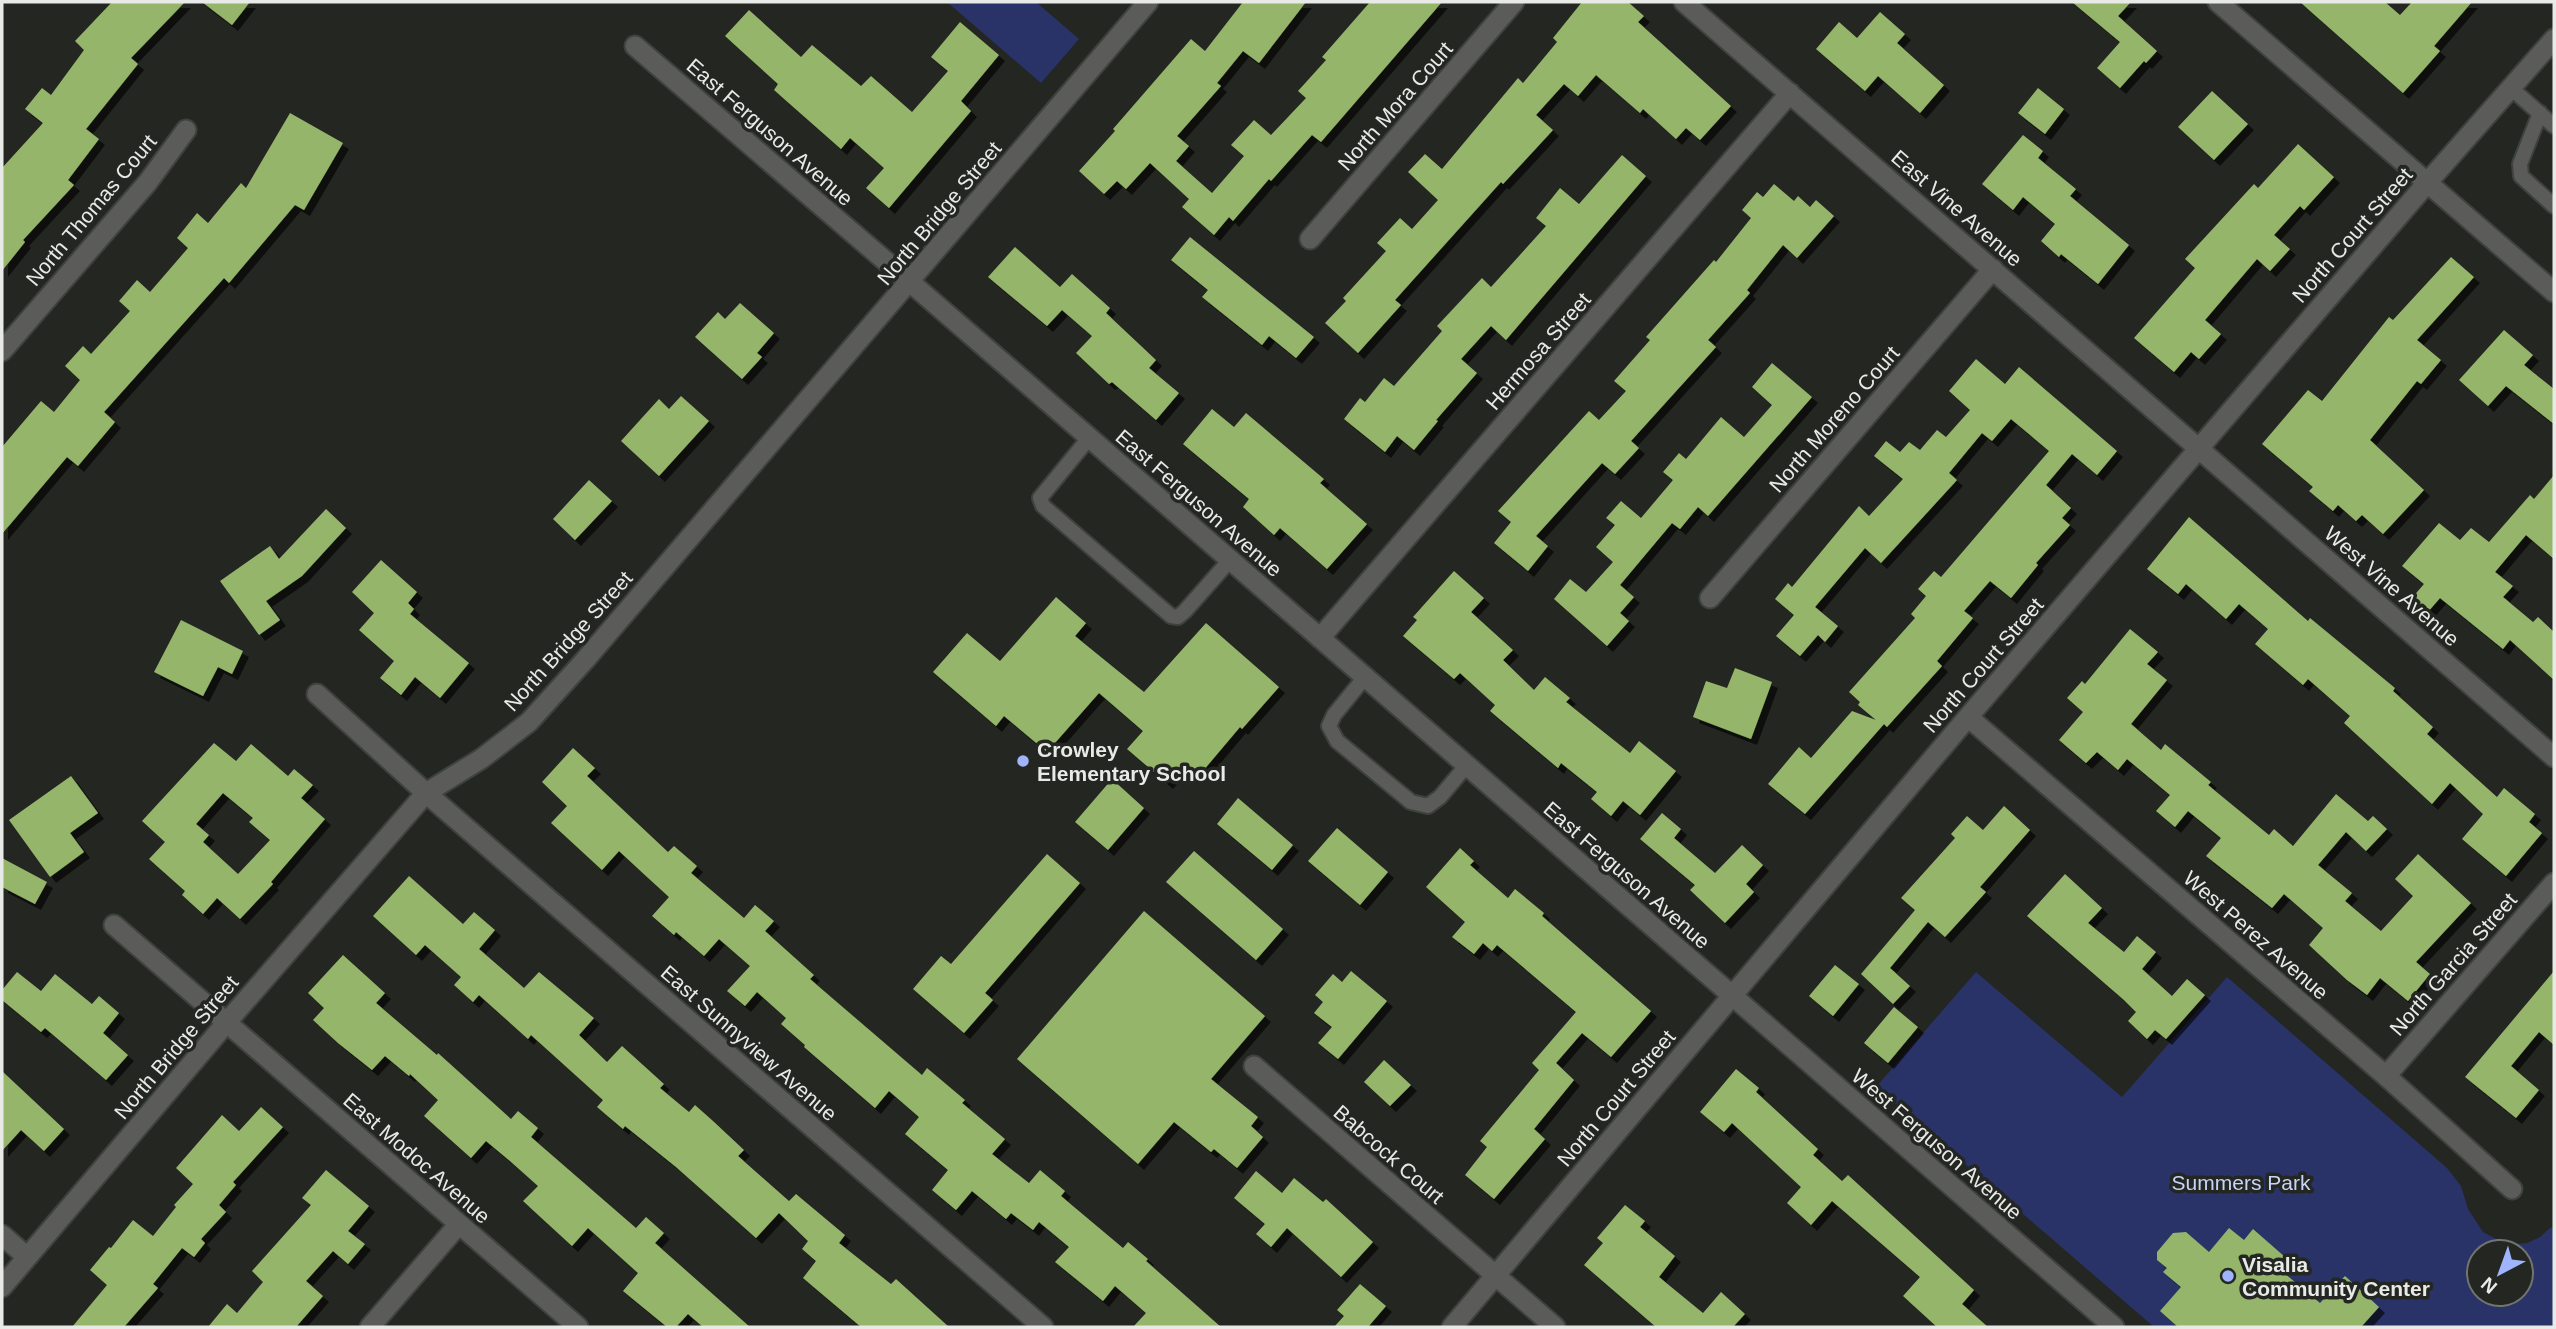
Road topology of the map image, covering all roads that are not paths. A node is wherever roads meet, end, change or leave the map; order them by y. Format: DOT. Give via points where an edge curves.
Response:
graph roads {
  1 [pos="1148,2"];
  2 [pos="1514,2"];
  3 [pos="1684,2"];
  4 [pos="2218,2"];
  5 [pos="2554,39"];
  6 [pos="635,46"];
  7 [pos="2512,89"];
  8 [pos="1790,93"];
  9 [pos="2540,113"];
  10 [pos="2554,126"];
  11 [pos="186,130"];
  12 [pos="2427,183"];
  13 [pos="2554,206"];
  14 [pos="1310,239"];
  15 [pos="1993,269"];
  16 [pos="911,282"];
  17 [pos="2554,292"];
  18 [pos="2,351"];
  19 [pos="1089,438"];
  20 [pos="2199,449"];
  21 [pos="1230,560"];
  22 [pos="1710,597"];
  23 [pos="1320,638"];
  24 [pos="1365,677"];
  25 [pos="317,694"];
  26 [pos="1968,717"];
  27 [pos="2554,757"];
  28 [pos="1467,765"];
  29 [pos="426,793"];
  30 [pos="2554,883"];
  31 [pos="114,925"];
  32 [pos="1731,996"];
  33 [pos="227,1022"];
  34 [pos="1254,1066"];
  35 [pos="2386,1076"];
  36 [pos="2512,1189"];
  37 [pos="459,1224"];
  38 [pos="2,1235"];
  39 [pos="27,1257"];
  40 [pos="1496,1277"];
  41 [pos="2,1287"];
  42 [pos="370,1327"];
  43 [pos="578,1327"];
  44 [pos="1042,1327"];
  45 [pos="1452,1327"];
  46 [pos="1555,1327"];
  47 [pos="2114,1327"];
  1 -- 16 [label="street, North Bridge Street"];
  2 -- 14 [label="street, North Mora Court"];
  3 -- 8 [label="street, East Vine Avenue"];
  4 -- 12 [label="street"];
  5 -- 7 [label="street, North Court Street"];
  6 -- 16 [label="street, East Ferguson Avenue"];
  7 -- 9 [label="lane"];
  7 -- 12 [label="street, North Court Street"];
  8 -- 15 [label="street, East Vine Avenue"];
  8 -- 23 [label="street, Hermosa Street"];
  9 -- 10 [label="lane"];
  9 -- 13 [label="lane" via="2520,164 2521,176"];
  11 -- 18 [label="street, North Thomas Court" via="148,182"];
  12 -- 17 [label="street"];
  12 -- 20 [label="street, North Court Street"];
  15 -- 20 [label="street, East Vine Avenue"];
  15 -- 22 [label="street, North Moreno Court"];
  16 -- 19 [label="street, East Ferguson Avenue"];
  16 -- 29 [label="street, North Bridge Street" via="529,722"];
  19 -- 21 [label="street, East Ferguson Avenue"];
  19 -- 21 [label="lane" via="1040,498 1042,506 1171,616 1185,611"];
  20 -- 26 [label="street, North Court Street"];
  20 -- 27 [label="street, West Vine Avenue"];
  21 -- 23 [label="street, East Ferguson Avenue"];
  23 -- 24 [label="street, East Ferguson Avenue"];
  24 -- 28 [label="street, East Ferguson Avenue"];
  24 -- 28 [label="lane" via="1329,726 1338,741 1411,802 1428,806"];
  25 -- 29 [label="street, East Sunnyview Avenue"];
  26 -- 32 [label="street, North Court Street"];
  26 -- 35 [label="street, West Perez Avenue"];
  28 -- 32 [label="street, East Ferguson Avenue"];
  29 -- 33 [label="street, North Bridge Street"];
  29 -- 44 [label="street, East Sunnyview Avenue"];
  30 -- 35 [label="street, North Garcia Street"];
  31 -- 33 [label="street, East Modoc Avenue"];
  32 -- 40 [label="street, North Court Street"];
  32 -- 47 [label="street, West Ferguson Avenue"];
  33 -- 37 [label="street, East Modoc Avenue"];
  33 -- 39 [label="street, North Bridge Street"];
  34 -- 40 [label="street, Babcock Court"];
  35 -- 36 [label="street, West Perez Avenue"];
  37 -- 42 [label="street"];
  37 -- 43 [label="street, East Modoc Avenue"];
  38 -- 39 [label="street"];
  39 -- 41 [label="street, North Bridge Street"];
  40 -- 45 [label="street, North Court Street"];
  40 -- 46 [label="street, Babcock Court"];
}
